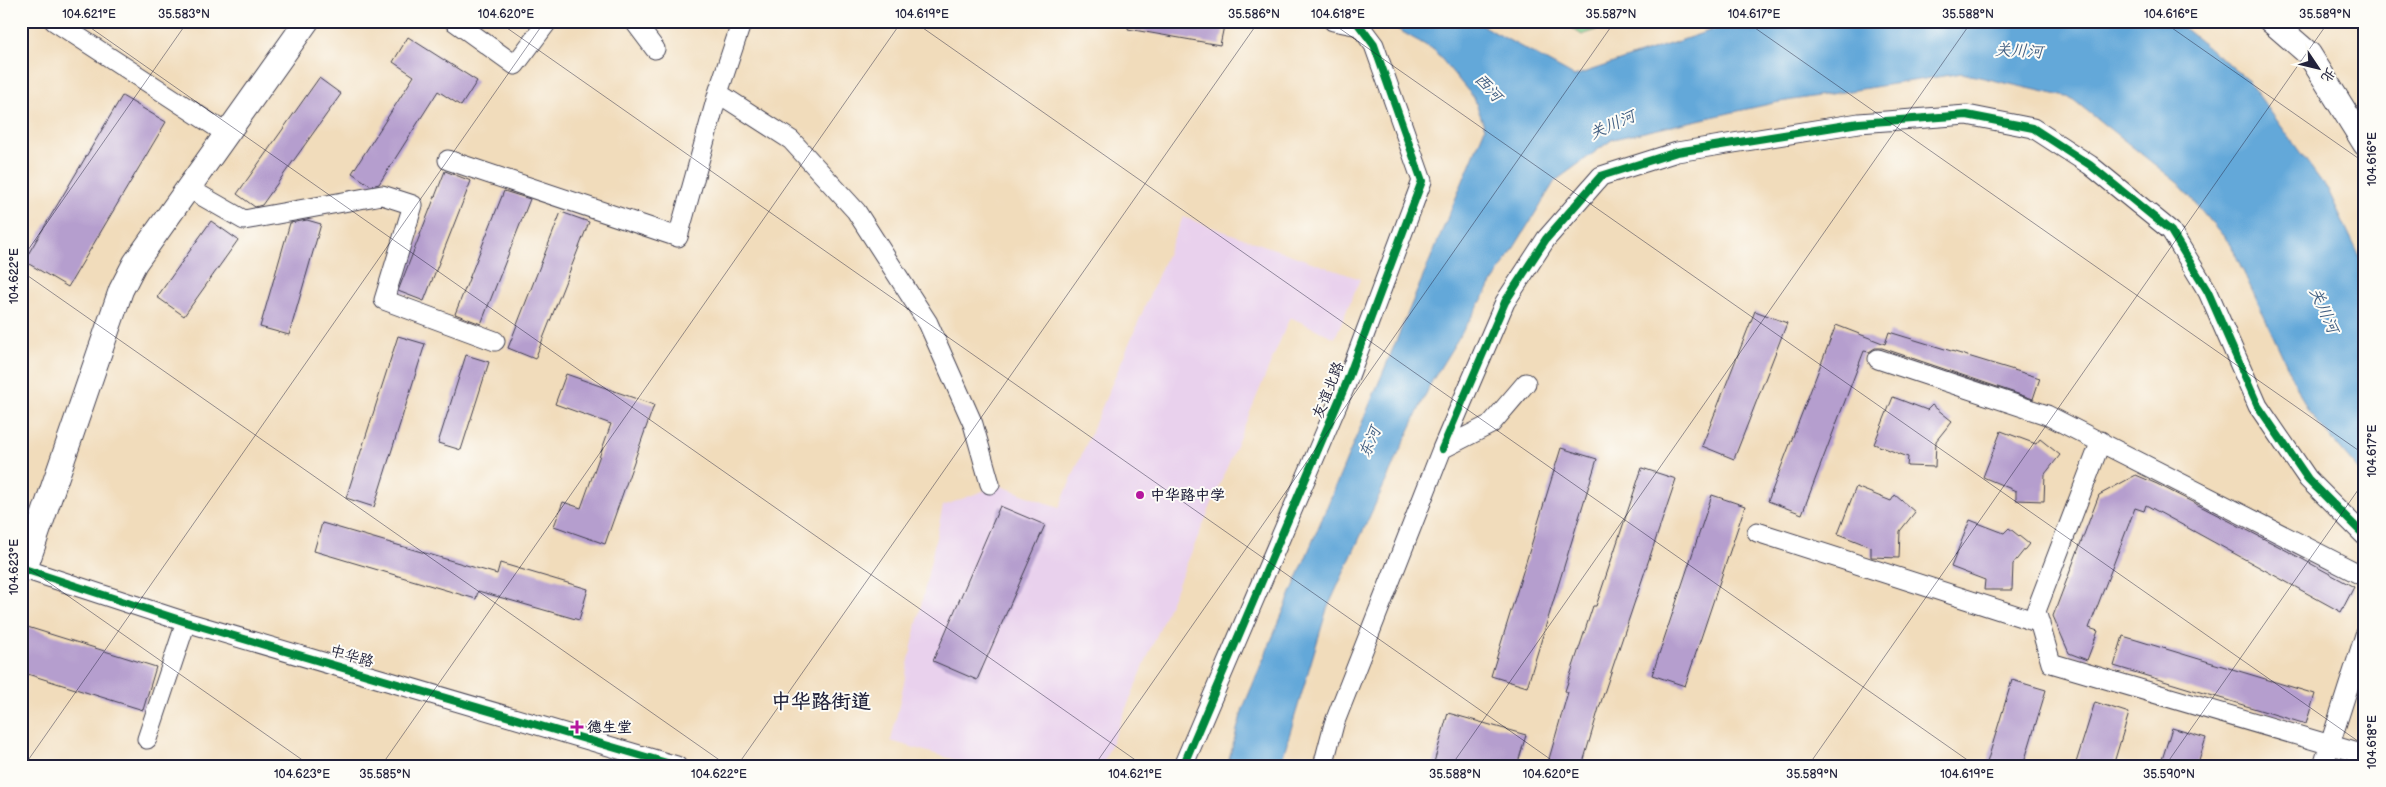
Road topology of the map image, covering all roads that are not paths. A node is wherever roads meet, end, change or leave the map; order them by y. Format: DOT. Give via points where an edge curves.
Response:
graph roads {
  1 [pos="54,21"];
  2 [pos="307,21"];
  3 [pos="454,21"];
  4 [pos="548,21"];
  5 [pos="634,21"];
  6 [pos="742,21"];
  7 [pos="1333,21"];
  8 [pos="2271,21"];
  9 [pos="1358,24"];
  10 [pos="655,49"];
  11 [pos="718,93"];
  12 [pos="227,134"];
  13 [pos="2365,144"];
  14 [pos="448,160"];
  15 [pos="188,188"];
  16 [pos="495,341"];
  17 [pos="1878,359"];
  18 [pos="1526,383"];
  19 [pos="2100,441"];
  20 [pos="1442,449"];
  21 [pos="990,484"];
  22 [pos="1757,532"];
  23 [pos="2365,536"];
  24 [pos="23,568"];
  25 [pos="2365,577"];
  26 [pos="186,622"];
  27 [pos="2040,623"];
  28 [pos="2365,635"];
  29 [pos="147,739"];
  30 [pos="2330,746"];
  31 [pos="2365,755"];
  32 [pos="677,766"];
  33 [pos="1183,766"];
  34 [pos="1323,766"];
  35 [pos="2323,766"];
  1 -- 12 [label="street"];
  2 -- 12 [label="main road"];
  3 -- 4 [label="street" via="515,65"];
  5 -- 10 [label="street"];
  6 -- 11 [label="street"];
  7 -- 9 [label="street"];
  8 -- 13 [label="main road" via="2309,54"];
  9 -- 33 [label="street, 友谊北路" via="1374,45 1422,181 1346,384"];
  11 -- 14 [label="street" via="678,237"];
  11 -- 21 [label="street" via="791,140 856,211 928,323 974,424"];
  12 -- 15 [label="main road"];
  15 -- 16 [label="street" via="244,220 382,196 413,205 384,300"];
  15 -- 24 [label="main road" via="135,264 121,290"];
  17 -- 19 [label="street" via="2046,414"];
  18 -- 20 [label="street" via="1491,424"];
  19 -- 25 [label="street"];
  19 -- 27 [label="street" via="2036,611"];
  20 -- 23 [label="street" via="1505,302 1546,239 1601,176 1677,152 1859,123 1967,115 2033,128 2090,165 2171,231 2208,292 2258,406 2308,479"];
  20 -- 34 [label="street" via="1334,724"];
  22 -- 27 [label="street"];
  24 -- 26 [label="street, 中华路"];
  26 -- 29 [label="street"];
  26 -- 32 [label="street, 中华路"];
  27 -- 30 [label="street" via="2051,663"];
  28 -- 30 [label="street"];
  30 -- 31 [label="street"];
  30 -- 35 [label="street"];
}
